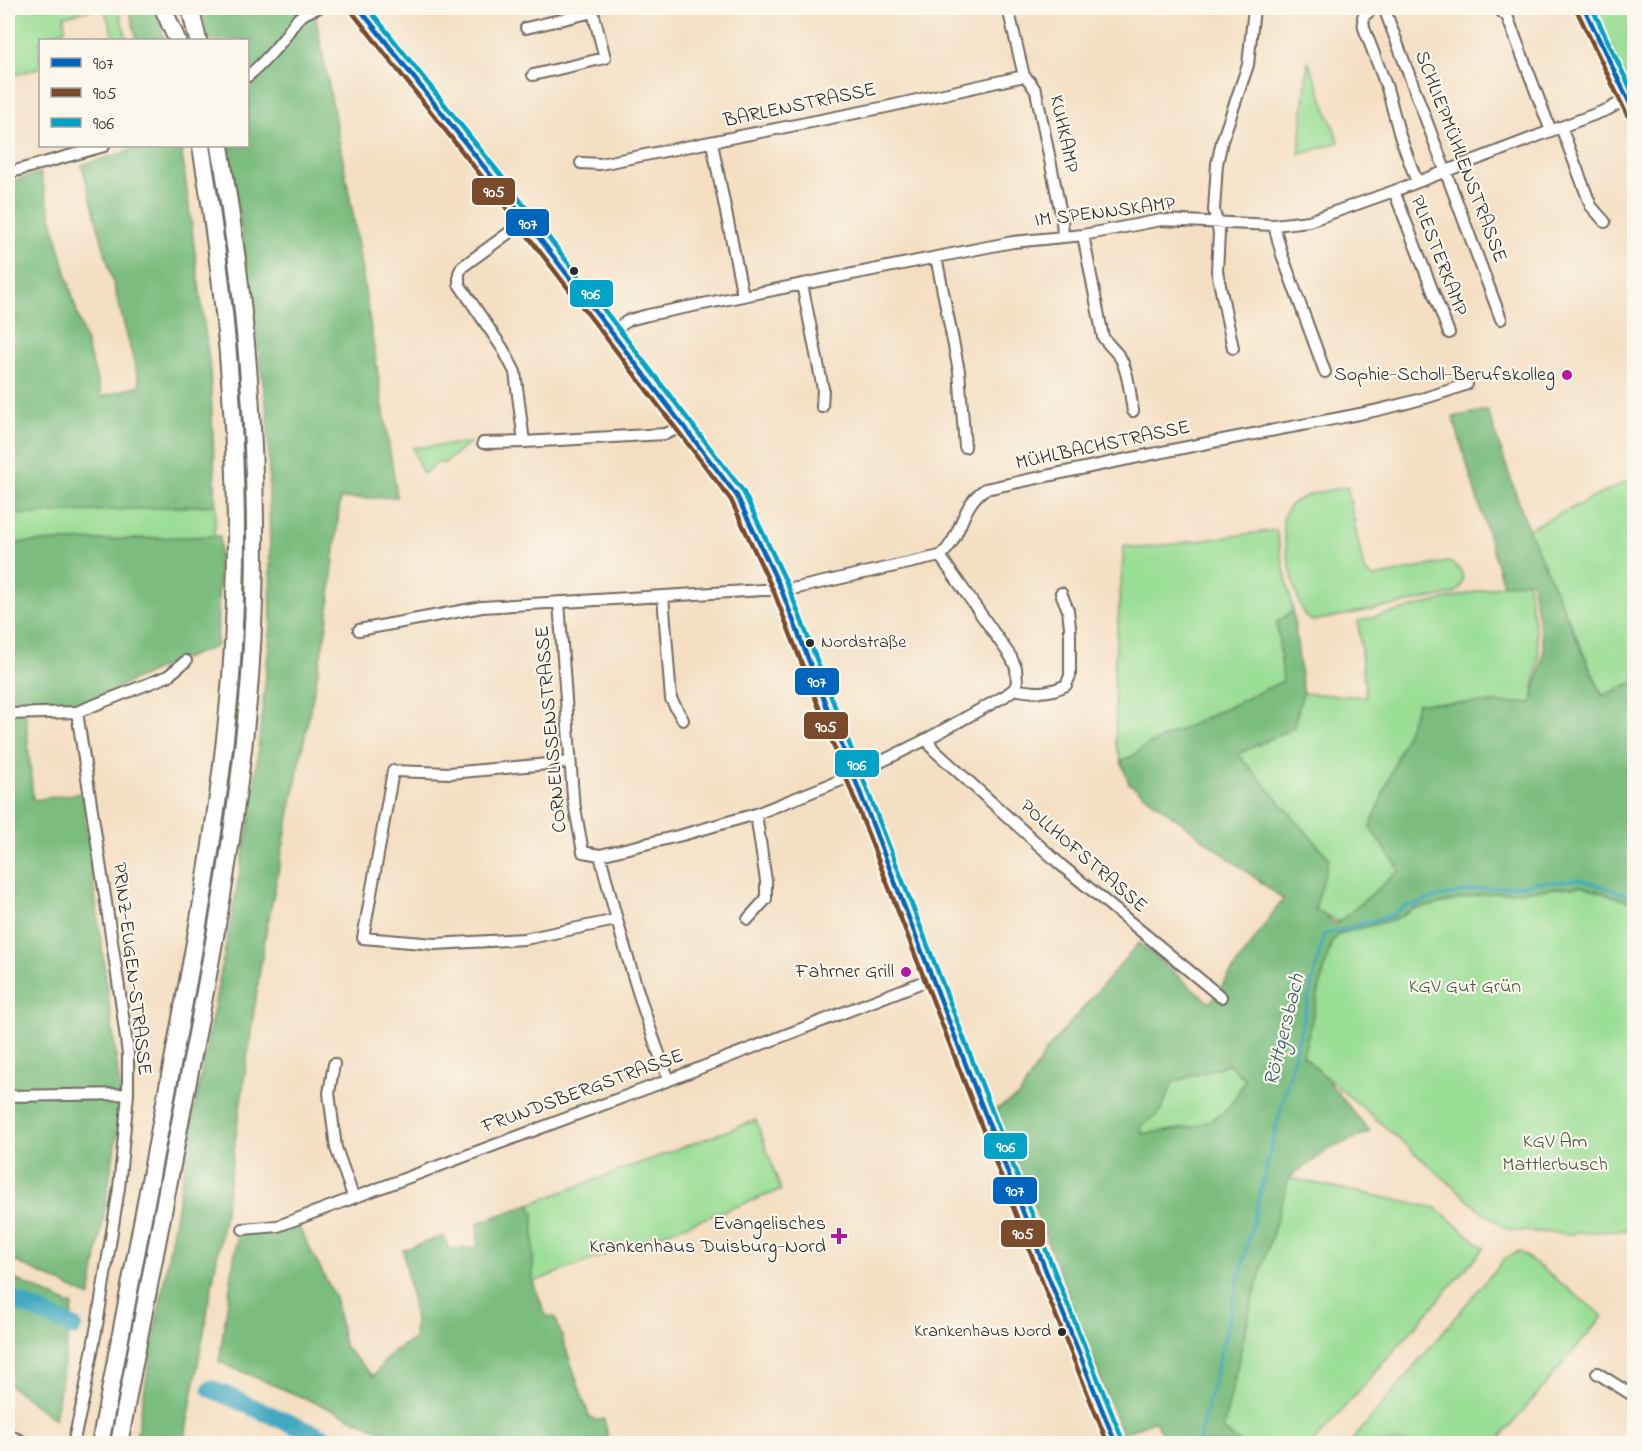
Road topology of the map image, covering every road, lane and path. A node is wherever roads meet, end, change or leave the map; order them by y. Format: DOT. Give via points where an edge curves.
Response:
graph roads {
  1 [pos="162,8"];
  2 [pos="171,8"];
  3 [pos="190,8"];
  4 [pos="318,8"];
  5 [pos="359,8"];
  6 [pos="1008,8"];
  7 [pos="1254,8"];
  8 [pos="1372,8"];
  9 [pos="1384,8"];
  10 [pos="1497,8"];
  11 [pos="1584,8"];
  12 [pos="593,10"];
  13 [pos="526,28"];
  14 [pos="178,39"];
  15 [pos="178,39"];
  16 [pos="198,39"];
  17 [pos="249,75"];
  18 [pos="533,75"];
  19 [pos="1024,76"];
  20 [pos="1628,98"];
  21 [pos="1635,112"];
  22 [pos="1556,129"];
  23 [pos="712,143"];
  24 [pos="100,147"];
  25 [pos="201,147"];
  26 [pos="219,147"];
  27 [pos="581,163"];
  28 [pos="1446,170"];
  29 [pos="8,173"];
  30 [pos="1417,182"];
  31 [pos="1394,191"];
  32 [pos="525,221"];
  33 [pos="1216,222"];
  34 [pos="1605,222"];
  35 [pos="1274,225"];
  36 [pos="1083,235"];
  37 [pos="1063,237"];
  38 [pos="936,257"];
  39 [pos="802,284"];
  40 [pos="743,296"];
  41 [pos="1501,319"];
  42 [pos="611,332"];
  43 [pos="1449,333"];
  44 [pos="1233,348"];
  45 [pos="1325,372"];
  46 [pos="1467,384"];
  47 [pos="822,407"];
  48 [pos="1134,411"];
  49 [pos="682,427"];
  50 [pos="524,441"];
  51 [pos="483,443"];
  52 [pos="965,447"];
  53 [pos="940,556"];
  54 [pos="781,590"];
  55 [pos="1060,593"];
  56 [pos="663,596"];
  57 [pos="559,602"];
  58 [pos="359,630"];
  59 [pos="186,661"];
  60 [pos="1014,689"];
  61 [pos="77,712"];
  62 [pos="8,714"];
  63 [pos="683,720"];
  64 [pos="927,739"];
  65 [pos="570,762"];
  66 [pos="854,775"];
  67 [pos="756,814"];
  68 [pos="600,855"];
  69 [pos="748,919"];
  70 [pos="616,920"];
  71 [pos="933,978"];
  72 [pos="1221,997"];
  73 [pos="334,1064"];
  74 [pos="669,1080"];
  75 [pos="128,1094"];
  76 [pos="8,1096"];
  77 [pos="353,1196"];
  78 [pos="243,1229"];
  79 [pos="1597,1373"];
  80 [pos="1635,1396"];
  81 [pos="8,1435"];
  82 [pos="28,1443"];
  83 [pos="73,1443"];
  84 [pos="100,1443"];
  85 [pos="119,1443"];
  86 [pos="1116,1443"];
  1 -- 14 [label="highway"];
  2 -- 15 [label="highway"];
  3 -- 16 [label="highway"];
  4 -- 17 [label="street" via="297,18 281,42"];
  5 -- 32 [label="street"];
  6 -- 19 [label="street, KUHKAMP"];
  7 -- 33 [label="street" via="1248,65 1217,164"];
  8 -- 30 [label="street" via="1363,17 1364,28"];
  9 -- 28 [label="street, SCHLIEPMÜHLENSTRASSE"];
  10 -- 22 [label="street" via="1507,16"];
  11 -- 20 [label="street"];
  12 -- 13 [label="street"];
  12 -- 18 [label="street" via="605,58"];
  19 -- 23 [label="street, BARLENSTRASSE"];
  19 -- 37 [label="street, KUHKAMP" via="1036,91"];
  20 -- 21 [label="street"];
  20 -- 22 [label="street, IM SPENNSKAMP"];
  22 -- 28 [label="street, IM SPENNSKAMP"];
  22 -- 34 [label="street" via="1591,206"];
  23 -- 27 [label="street, BARLENSTRASSE" via="600,164"];
  23 -- 40 [label="street"];
  24 -- 29 [label="street"];
  25 -- 84 [label="highway" via="226,319 233,416 235,564 231,675 210,854"];
  26 -- 85 [label="highway" via="237,253 252,415 255,494 250,676 229,856"];
  28 -- 30 [label="street, IM SPENNSKAMP"];
  28 -- 41 [label="street, SCHLIEPMÜHLENSTRASSE"];
  30 -- 31 [label="street, IM SPENNSKAMP"];
  31 -- 35 [label="street, IM SPENNSKAMP" via="1310,221"];
  31 -- 43 [label="street, PLIESTERKAMP"];
  32 -- 42 [label="street"];
  32 -- 50 [label="street" via="462,267 459,278 459,284 515,372"];
  33 -- 35 [label="street, IM SPENNSKAMP"];
  33 -- 36 [label="street, IM SPENNSKAMP" via="1161,220"];
  33 -- 44 [label="street" via="1219,289"];
  35 -- 45 [label="street"];
  36 -- 37 [label="street, IM SPENNSKAMP"];
  36 -- 48 [label="street" via="1103,337 1125,369"];
  37 -- 38 [label="street, IM SPENNSKAMP"];
  38 -- 39 [label="street, IM SPENNSKAMP"];
  38 -- 52 [label="street" via="959,371"];
  39 -- 40 [label="street, IM SPENNSKAMP"];
  39 -- 47 [label="street" via="823,389"];
  40 -- 42 [label="street, IM SPENNSKAMP" via="629,320"];
  42 -- 49 [label="street"];
  46 -- 53 [label="street, MÜHLBACHSTRASSE" via="1385,408 985,489 971,501 952,543"];
  49 -- 50 [label="street" via="665,434"];
  49 -- 54 [label="street" via="737,496"];
  50 -- 51 [label="street"];
  53 -- 54 [label="street"];
  53 -- 60 [label="street" via="1011,657 1017,676"];
  54 -- 56 [label="street"];
  54 -- 66 [label="street"];
  55 -- 60 [label="street" via="1070,627 1070,676 1066,685 1045,692"];
  56 -- 57 [label="street"];
  56 -- 63 [label="street" via="672,699"];
  57 -- 58 [label="street" via="482,607"];
  57 -- 65 [label="street, CORNELISSENSTRASSE"];
  59 -- 61 [label="street" via="168,676"];
  60 -- 64 [label="street"];
  61 -- 62 [label="street"];
  61 -- 75 [label="street, PRINZ-EUGEN-STRASSE" via="121,1000"];
  64 -- 66 [label="street"];
  64 -- 72 [label="street, POLLHOFSTRASSE" via="934,750 1061,865"];
  65 -- 68 [label="street, CORNELISSENSTRASSE" via="583,852"];
  65 -- 70 [label="street" via="450,773 393,771 363,938 435,944 507,941"];
  66 -- 67 [label="street"];
  66 -- 71 [label="street"];
  67 -- 68 [label="street"];
  67 -- 69 [label="street" via="766,899"];
  68 -- 70 [label="street"];
  70 -- 74 [label="street"];
  71 -- 74 [label="street, FRUNDSBERGSTRASSE"];
  71 -- 86 [label="street"];
  73 -- 77 [label="street" via="329,1094 336,1148"];
  74 -- 77 [label="street, FRUNDSBERGSTRASSE"];
  75 -- 76 [label="street"];
  75 -- 83 [label="street, PRINZ-EUGEN-STRASSE" via="119,1188 98,1325"];
  77 -- 78 [label="street, FRUNDSBERGSTRASSE" via="278,1226"];
  79 -- 80 [label="street"];
  81 -- 82 [label="street"];
}
